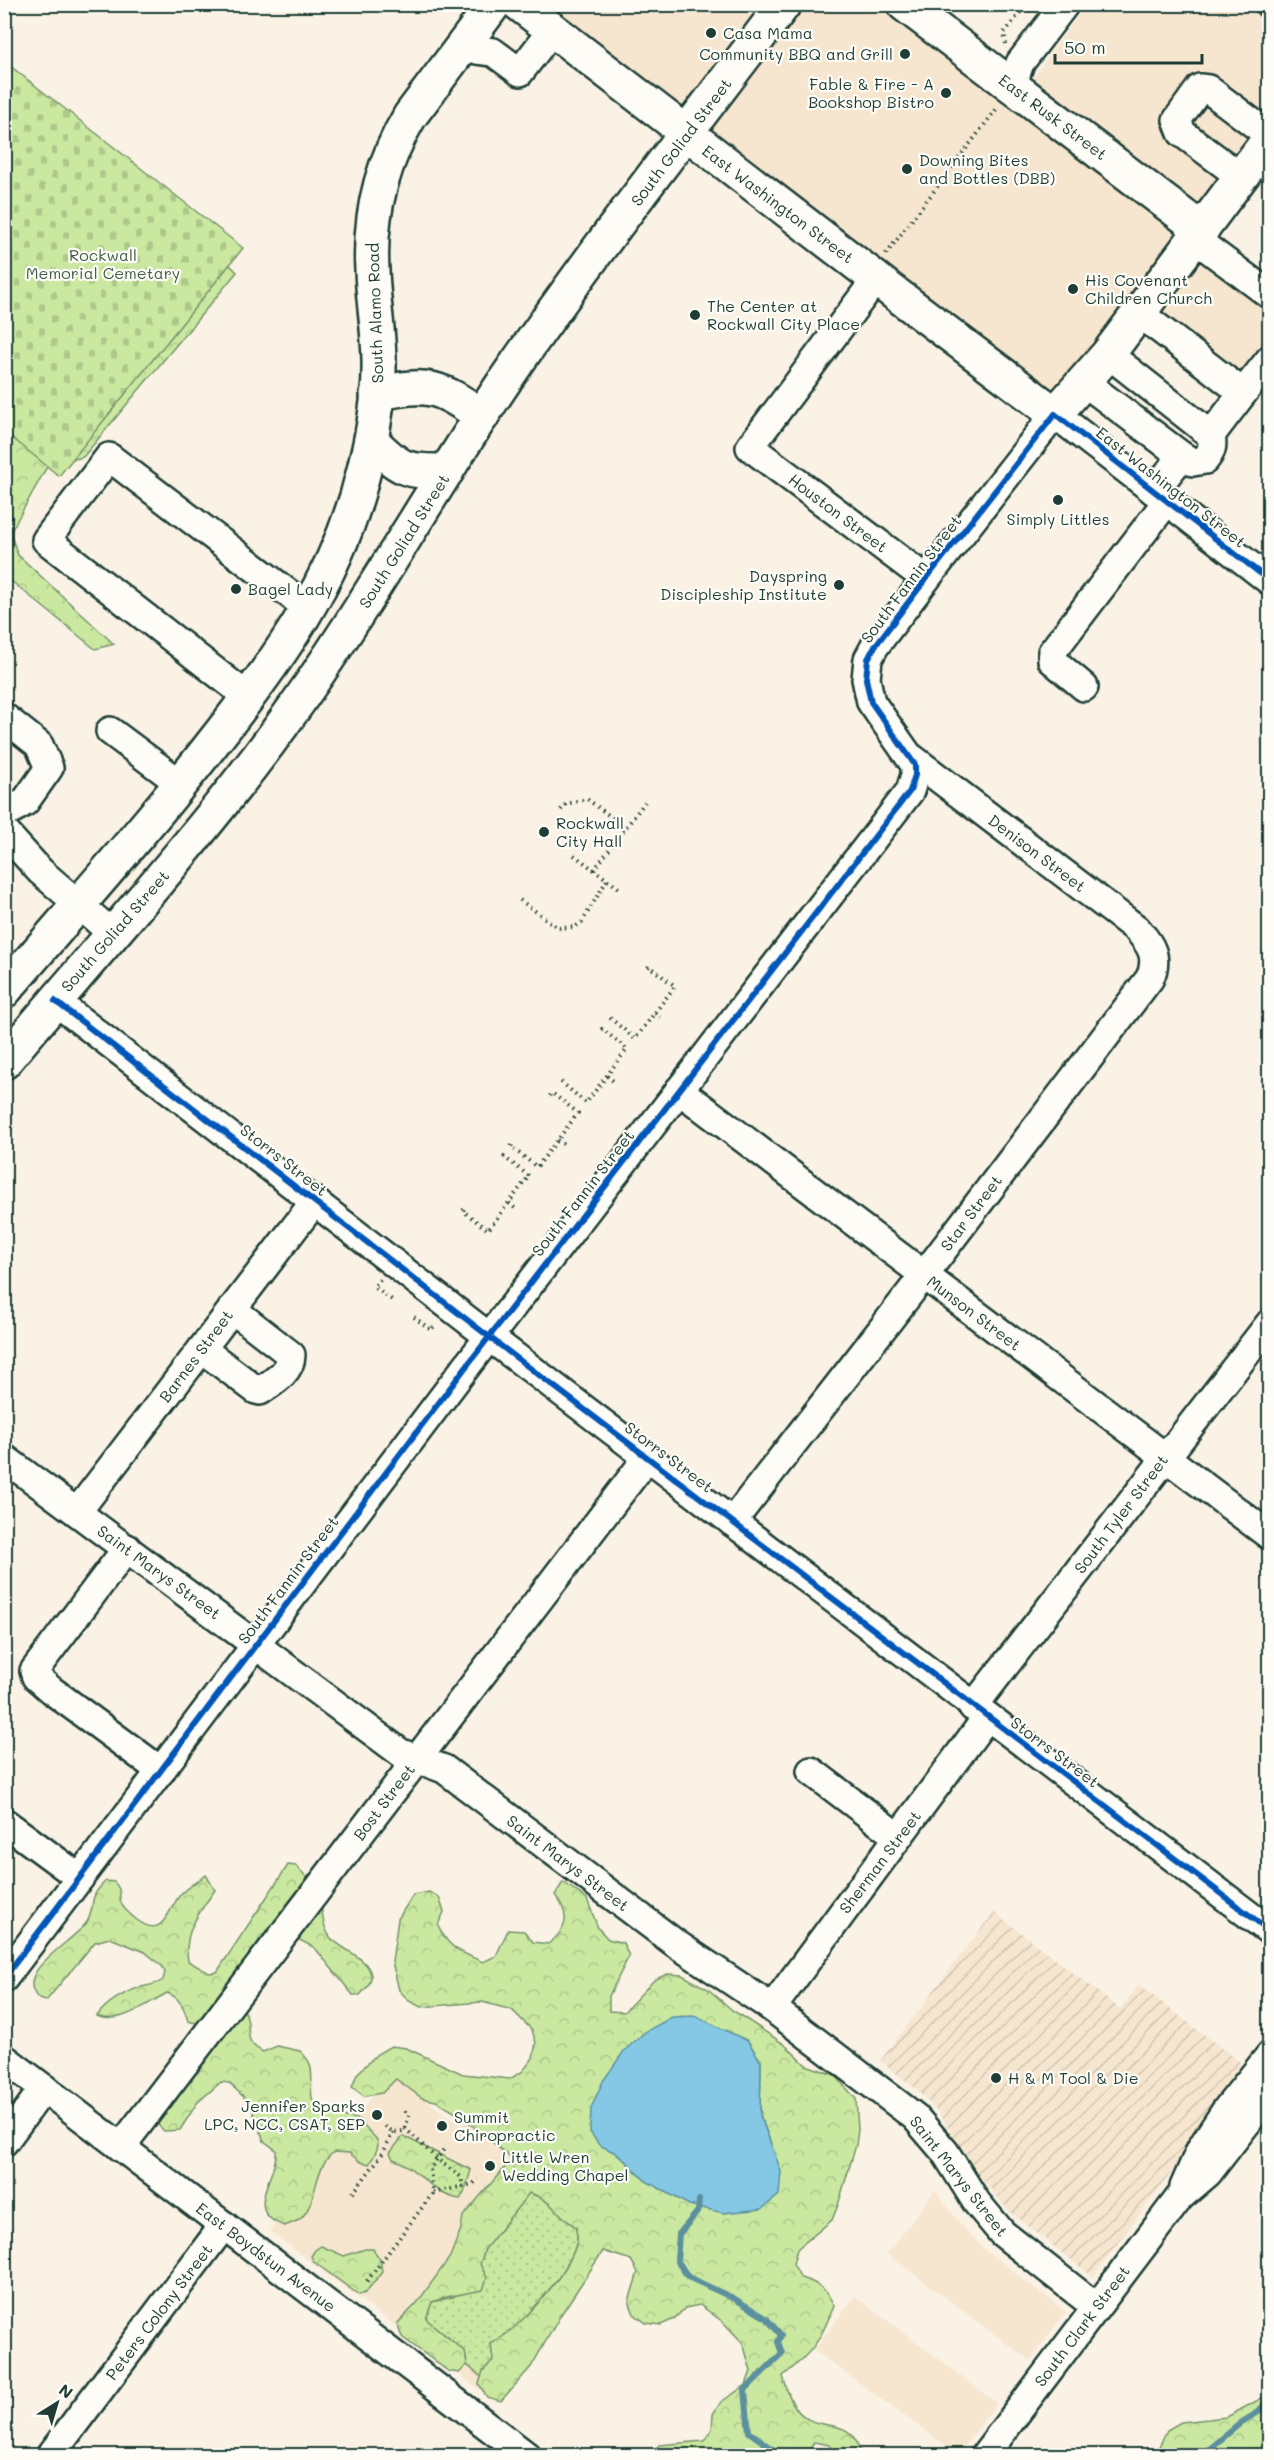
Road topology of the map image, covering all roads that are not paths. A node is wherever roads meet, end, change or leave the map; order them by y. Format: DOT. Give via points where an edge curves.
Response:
graph roads {
  1 [pos="494,4"];
  2 [pos="519,4"];
  3 [pos="784,4"];
  4 [pos="904,4"];
  5 [pos="1065,4"];
  6 [pos="552,30"];
  7 [pos="466,42"];
  8 [pos="1012,87"];
  9 [pos="686,134"];
  10 [pos="1269,137"];
  11 [pos="1241,177"];
  12 [pos="1199,234"];
  13 [pos="873,277"];
  14 [pos="1269,295"];
  15 [pos="1139,313"];
  16 [pos="1108,354"];
  17 [pos="1269,359"];
  18 [pos="1084,382"];
  19 [pos="1243,393"];
  20 [pos="377,394"];
  21 [pos="1055,414"];
  22 [pos="482,416"];
  23 [pos="1210,435"];
  24 [pos="371,440"];
  25 [pos="1182,456"];
  26 [pos="447,471"];
  27 [pos="1161,496"];
  28 [pos="926,579"];
  29 [pos="1269,581"];
  30 [pos="309,609"];
  31 [pos="1084,687"];
  32 [pos="248,697"];
  33 [pos="4,717"];
  34 [pos="110,731"];
  35 [pos="912,758"];
  36 [pos="181,784"];
  37 [pos="4,814"];
  38 [pos="4,831"];
  39 [pos="80,904"];
  40 [pos="113,934"];
  41 [pos="1154,955"];
  42 [pos="7,982"];
  43 [pos="55,1000"];
  44 [pos="4,1062"];
  45 [pos="679,1090"];
  46 [pos="315,1201"];
  47 [pos="924,1275"];
  48 [pos="232,1309"];
  49 [pos="1269,1323"];
  50 [pos="489,1337"];
  51 [pos="202,1349"];
  52 [pos="1165,1457"];
  53 [pos="4,1458"];
  54 [pos="647,1458"];
  55 [pos="77,1512"];
  56 [pos="732,1522"];
  57 [pos="1269,1536"];
  58 [pos="127,1548"];
  59 [pos="256,1644"];
  60 [pos="980,1712"];
  61 [pos="417,1759"];
  62 [pos="161,1771"];
  63 [pos="812,1771"];
  64 [pos="4,1822"];
  65 [pos="898,1837"];
  66 [pos="80,1878"];
  67 [pos="1269,1931"];
  68 [pos="4,1978"];
  69 [pos="772,2008"];
  70 [pos="1269,2055"];
  71 [pos="4,2058"];
  72 [pos="44,2088"];
  73 [pos="1269,2093"];
  74 [pos="4,2142"];
  75 [pos="121,2146"];
  76 [pos="1180,2197"];
  77 [pos="224,2225"];
  78 [pos="1096,2307"];
  79 [pos="513,2451"];
  80 [pos="50,2456"];
  81 [pos="984,2456"];
  1 -- 7 [label="main road, South Alamo Road"];
  2 -- 6 [label="main road, East Washington Street"];
  3 -- 9 [label="main road, South Goliad Street"];
  4 -- 8 [label="main road, East Rusk Street"];
  5 -- 8 [label="street" via="1020,63"];
  6 -- 7 [label="street" via="520,72 493,52 477,50"];
  6 -- 9 [label="main road, East Washington Street"];
  7 -- 20 [label="main road, South Alamo Road" via="405,125 381,182 371,246"];
  8 -- 12 [label="main road, East Rusk Street"];
  9 -- 13 [label="main road, East Washington Street"];
  9 -- 22 [label="main road, South Goliad Street"];
  10 -- 11 [label="main road, South Fannin Street"];
  10 -- 11 [label="street" via="1208,89 1200,88 1177,120 1182,133"];
  11 -- 12 [label="main road, South Fannin Street"];
  12 -- 14 [label="street, East Rusk Street"];
  12 -- 15 [label="main road, South Fannin Street"];
  13 -- 21 [label="main road, East Washington Street"];
  13 -- 28 [label="street, Houston Street" via="750,447"];
  15 -- 16 [label="main road, South Fannin Street"];
  15 -- 19 [label="street"];
  16 -- 18 [label="main road, South Fannin Street"];
  16 -- 23 [label="street"];
  17 -- 19 [label="street"];
  18 -- 21 [label="main road, South Fannin Street"];
  18 -- 25 [label="street"];
  19 -- 23 [label="street"];
  20 -- 22 [label="main road" via="429,387"];
  20 -- 24 [label="main road, South Alamo Road"];
  21 -- 27 [label="street, East Washington Street"];
  21 -- 28 [label="street, South Fannin Street"];
  22 -- 26 [label="main road, South Goliad Street"];
  23 -- 25 [label="street" via="1213,445 1205,460 1193,462"];
  24 -- 26 [label="main road" via="404,469"];
  24 -- 30 [label="main road" via="348,526"];
  25 -- 27 [label="street"];
  26 -- 40 [label="main road, South Goliad Street" via="380,581 283,724 215,814"];
  27 -- 29 [label="street, East Washington Street"];
  27 -- 31 [label="street" via="1052,652 1052,660"];
  28 -- 35 [label="street, South Fannin Street" via="875,646 866,670 871,702"];
  30 -- 32 [label="main road"];
  30 -- 32 [label="street" via="109,457 46,540"];
  32 -- 36 [label="main road"];
  33 -- 37 [label="street" via="39,745 49,768 25,802"];
  34 -- 36 [label="street"];
  35 -- 41 [label="street, Denison Street" via="1137,929"];
  35 -- 45 [label="street, South Fannin Street" via="915,775 910,791"];
  36 -- 39 [label="main road"];
  38 -- 39 [label="street" via="40,871"];
  39 -- 40 [label="street"];
  39 -- 42 [label="main road"];
  40 -- 43 [label="main road, South Goliad Street"];
  41 -- 47 [label="street, Star Street" via="1150,978"];
  43 -- 44 [label="main road, South Goliad Street"];
  43 -- 46 [label="street, Storrs Street"];
  45 -- 47 [label="street, Munson Street"];
  45 -- 50 [label="street, South Fannin Street"];
  46 -- 48 [label="street, Barnes Street"];
  46 -- 50 [label="street, Storrs Street"];
  47 -- 52 [label="street, Munson Street"];
  47 -- 56 [label="street, Star Street"];
  48 -- 51 [label="street, Barnes Street"];
  48 -- 51 [label="street" via="291,1355 291,1362 281,1376 256,1390"];
  49 -- 52 [label="street, South Tyler Street"];
  50 -- 54 [label="street, Storrs Street"];
  50 -- 59 [label="street, South Fannin Street"];
  51 -- 55 [label="street, Barnes Street"];
  52 -- 57 [label="street, Munson Street"];
  52 -- 60 [label="street, South Tyler Street"];
  53 -- 55 [label="street, Saint Marys Street"];
  54 -- 56 [label="street, Storrs Street"];
  54 -- 61 [label="street, Bost Street"];
  55 -- 58 [label="street, Saint Marys Street"];
  56 -- 60 [label="street, Storrs Street"];
  58 -- 59 [label="street, Saint Marys Street"];
  58 -- 62 [label="street" via="34,1671 51,1690"];
  59 -- 61 [label="street, Saint Marys Street" via="401,1753"];
  59 -- 62 [label="street, South Fannin Street"];
  60 -- 65 [label="street, Sherman Street"];
  60 -- 67 [label="street, Storrs Street"];
  61 -- 69 [label="street, Saint Marys Street" via="444,1769 675,1943"];
  61 -- 75 [label="street, Bost Street"];
  62 -- 66 [label="street, South Fannin Street"];
  63 -- 65 [label="street"];
  64 -- 66 [label="street"];
  65 -- 69 [label="street, Sherman Street"];
  66 -- 68 [label="street, South Fannin Street"];
  69 -- 78 [label="street, Saint Marys Street" via="915,2117 1002,2233"];
  70 -- 76 [label="street, South Clark Street" via="1201,2148"];
  71 -- 72 [label="street, East Boydstun Avenue"];
  72 -- 74 [label="street"];
  72 -- 75 [label="street, East Boydstun Avenue"];
  73 -- 76 [label="street, South Clark Street" via="1208,2173"];
  75 -- 77 [label="street, East Boydstun Avenue"];
  76 -- 78 [label="street, South Clark Street"];
  77 -- 79 [label="street, East Boydstun Avenue"];
  77 -- 80 [label="street, Peters Colony Street"];
  78 -- 81 [label="street, South Clark Street"];
}
